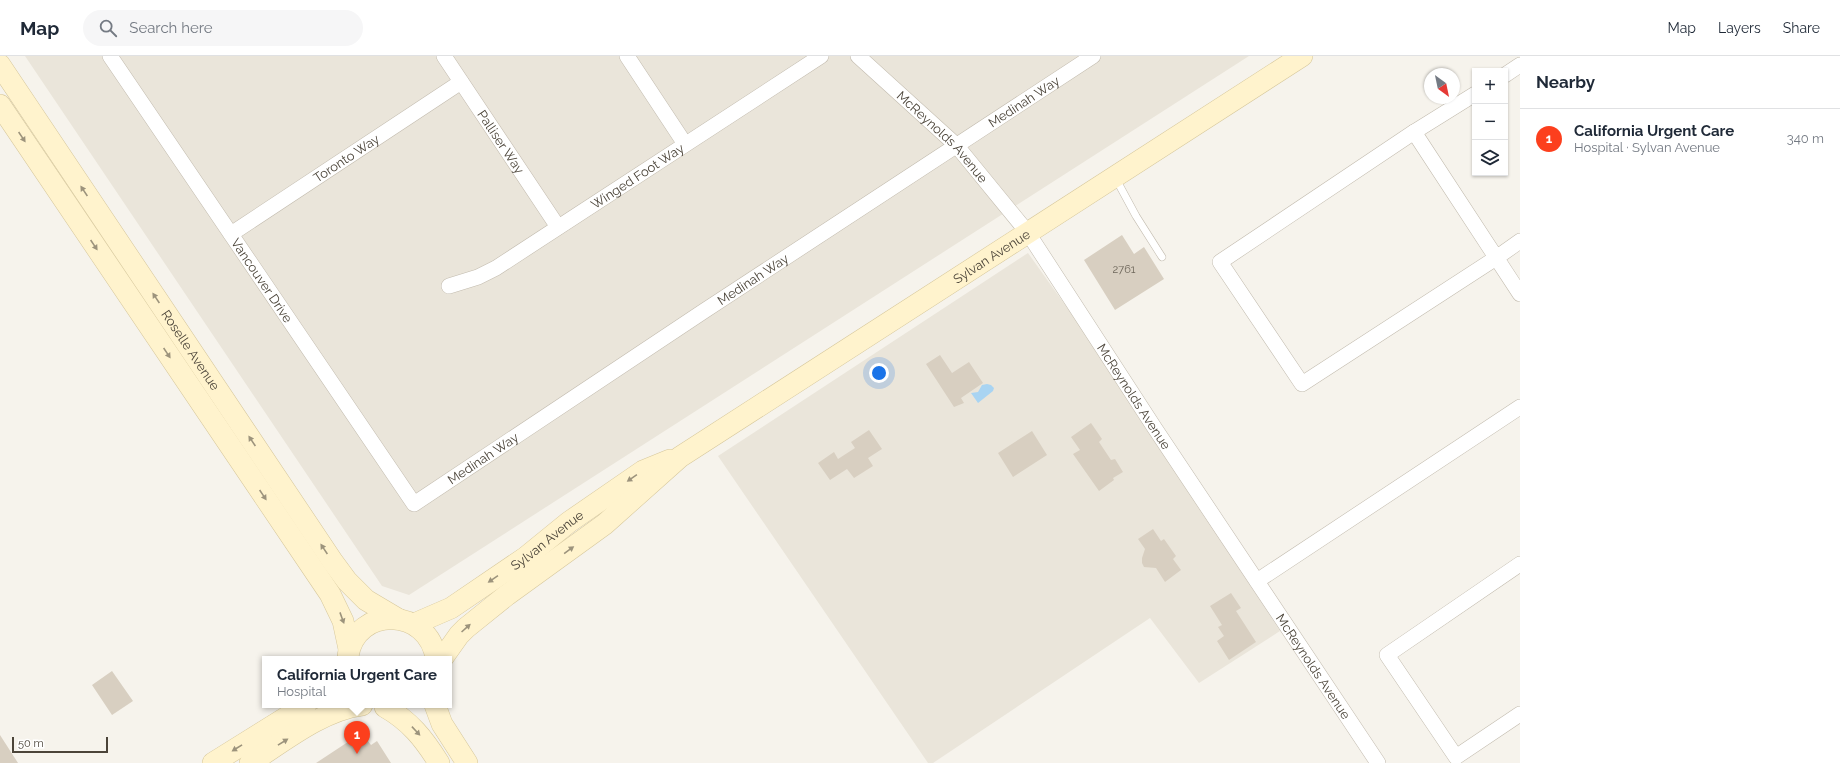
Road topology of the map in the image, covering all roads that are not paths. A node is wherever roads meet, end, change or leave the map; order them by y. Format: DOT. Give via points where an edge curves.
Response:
graph roads {
  1 [pos="110,56"];
  2 [pos="444,56"];
  3 [pos="627,56"];
  4 [pos="822,56"];
  5 [pos="858,56"];
  6 [pos="1094,56"];
  7 [pos="1302,56"];
  8 [pos="0,65"];
  9 [pos="1520,65"];
  10 [pos="1508,73"];
  11 [pos="461,82"];
  12 [pos="1472,96"];
  13 [pos="0,105"];
  14 [pos="1414,132"];
  15 [pos="685,144"];
  16 [pos="956,145"];
  17 [pos="1115,177"];
  18 [pos="558,227"];
  19 [pos="1028,233"];
  20 [pos="232,234"];
  21 [pos="1520,241"];
  22 [pos="1162,257"];
  23 [pos="1496,258"];
  24 [pos="449,286"];
  25 [pos="1520,294"];
  26 [pos="1520,407"];
  27 [pos="680,457"];
  28 [pos="414,504"];
  29 [pos="1520,564"];
  30 [pos="1257,581"];
  31 [pos="406,622"];
  32 [pos="349,654"];
  33 [pos="436,656"];
  34 [pos="444,656"];
  35 [pos="301,708"];
  36 [pos="344,708"];
  37 [pos="392,708"];
  38 [pos="436,708"];
  39 [pos="1520,714"];
  40 [pos="213,763"];
  41 [pos="250,763"];
  42 [pos="439,763"];
  43 [pos="467,763"];
  44 [pos="1378,763"];
  1 -- 20 [label="street, Vancouver Drive"];
  2 -- 11 [label="street, Palliser Way"];
  3 -- 15 [label="street"];
  4 -- 15 [label="street, Winged Foot Way"];
  5 -- 16 [label="street, McReynolds Avenue"];
  6 -- 16 [label="street, Medinah Way"];
  7 -- 17 [label="main road, Sylvan Avenue"];
  31 -- 8 [label="main road, Roselle Avenue, one-way" via="366,600 350,585 333,562"];
  9 -- 10 [label="street"];
  11 -- 18 [label="street, Palliser Way"];
  11 -- 20 [label="street, Toronto Way"];
  12 -- 14 [label="street"];
  13 -- 32 [label="main road, Roselle Avenue, one-way" via="330,594 343,621"];
  14 -- 23 [label="street"];
  14 -- 23 [label="street" via="1220,262 1302,384"];
  15 -- 18 [label="street, Winged Foot Way"];
  16 -- 19 [label="street, McReynolds Avenue"];
  16 -- 28 [label="street, Medinah Way"];
  17 -- 19 [label="main road, Sylvan Avenue"];
  17 -- 22 [label="lane"];
  18 -- 24 [label="street, Winged Foot Way" via="496,268"];
  19 -- 27 [label="main road, Sylvan Avenue"];
  19 -- 30 [label="street, McReynolds Avenue"];
  20 -- 28 [label="street, Vancouver Drive"];
  21 -- 23 [label="street"];
  23 -- 25 [label="street"];
  26 -- 30 [label="street"];
  27 -- 31 [label="main road, Sylvan Avenue, one-way" via="643,470 568,522 526,557 449,609"];
  34 -- 27 [label="main road, Sylvan Avenue, one-way" via="466,628 605,524"];
  29 -- 39 [label="street" via="1387,655 1456,756"];
  30 -- 44 [label="street, McReynolds Avenue"];
  31 -- 32 [label="main road, Sylvan Avenue" via="383,619 370,625 359,634"];
  31 -- 33 [label="main road, Roselle Avenue" via="428,636"];
  35 -- 40 [label="main road, one-way"];
  41 -- 36 [label="main road, one-way" via="328,715"];
  37 -- 42 [label="main road, one-way" via="414,728"];
  38 -- 43 [label="main road" via="442,724"];
}
